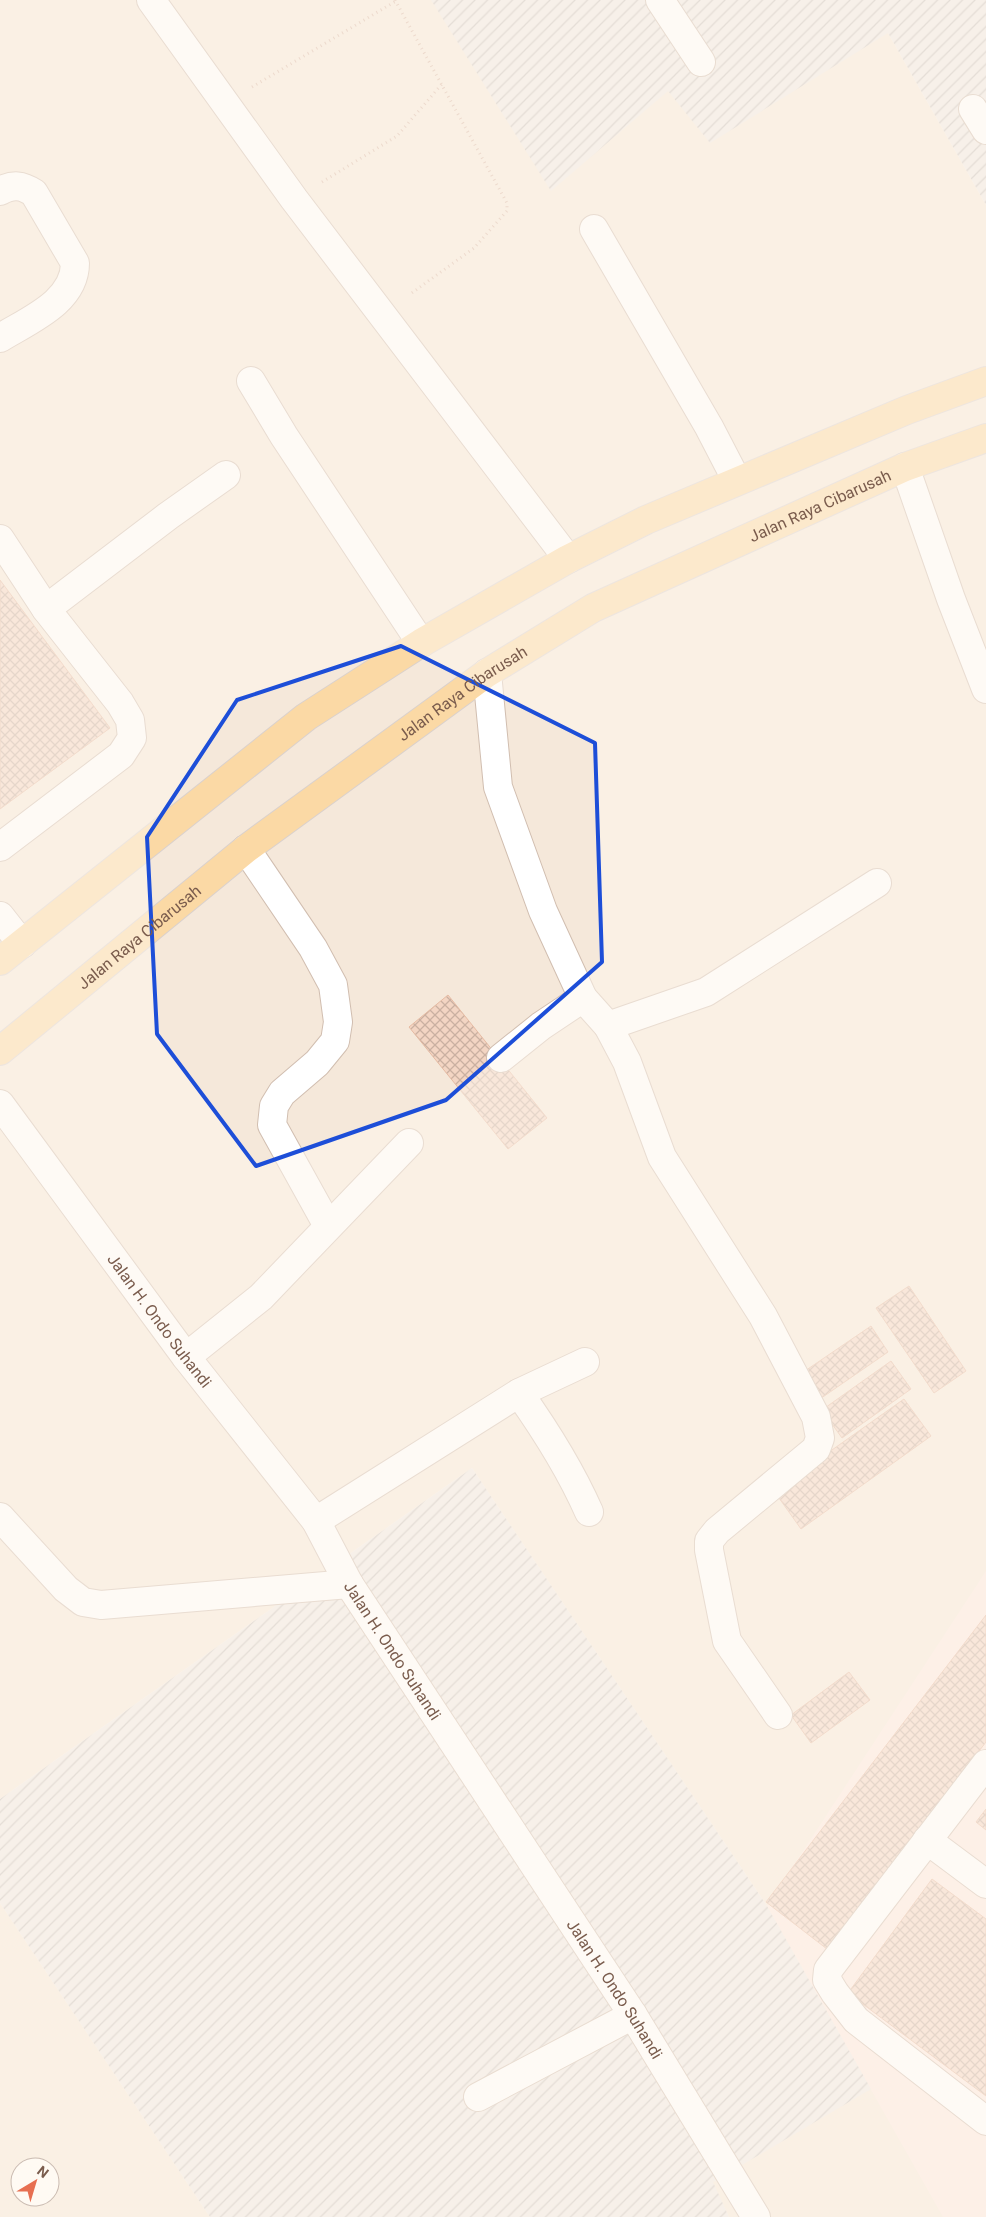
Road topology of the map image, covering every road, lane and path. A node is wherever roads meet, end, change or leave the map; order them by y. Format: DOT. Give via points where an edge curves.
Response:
graph roads {
  1 [pos="150,0"];
  2 [pos="660,0"];
  3 [pos="395,1"];
  4 [pos="701,62"];
  5 [pos="442,84"];
  6 [pos="225,103"];
  7 [pos="0,191"];
  8 [pos="294,199"];
  9 [pos="594,229"];
  10 [pos="382,314"];
  11 [pos="0,338"];
  12 [pos="251,381"];
  13 [pos="986,381"];
  14 [pos="986,438"];
  15 [pos="905,467"];
  16 [pos="226,475"];
  17 [pos="737,481"];
  18 [pos="0,539"];
  19 [pos="568,559"];
  20 [pos="46,609"];
  21 [pos="420,644"];
  22 [pos="487,673"];
  23 [pos="986,689"];
  24 [pos="0,847"];
  25 [pos="246,849"];
  26 [pos="877,883"];
  27 [pos="0,916"];
  28 [pos="22,944"];
  29 [pos="0,961"];
  30 [pos="583,998"];
  31 [pos="608,1026"];
  32 [pos="0,1051"];
  33 [pos="501,1058"];
  34 [pos="0,1104"];
  35 [pos="409,1143"];
  36 [pos="328,1226"];
  37 [pos="186,1357"];
  38 [pos="586,1362"];
  39 [pos="519,1393"];
  40 [pos="589,1512"];
  41 [pos="0,1517"];
  42 [pos="316,1521"];
  43 [pos="349,1584"];
  44 [pos="778,1715"];
  45 [pos="986,1764"];
  46 [pos="928,1840"];
  47 [pos="986,1884"];
  48 [pos="633,2015"];
  49 [pos="478,2097"];
  50 [pos="986,2121"];
  51 [pos="753,2216"];
  1 -- 6 [label="street"];
  2 -- 4 [label="street"];
  3 -- 5 [label="path"];
  3 -- 6 [label="path"];
  5 -- 8 [label="path" via="397,136"];
  5 -- 10 [label="path" via="504,193 507,210 474,248"];
  6 -- 8 [label="street"];
  7 -- 11 [label="street" via="10,186 23,187 34,193 75,263 75,273 62,298"];
  8 -- 10 [label="street"];
  9 -- 17 [label="street"];
  10 -- 19 [label="street"];
  12 -- 21 [label="street"];
  13 -- 17 [label="main road" via="907,410"];
  14 -- 15 [label="main road, Jalan Raya Cibarusah"];
  15 -- 22 [label="main road, Jalan Raya Cibarusah" via="593,608"];
  15 -- 23 [label="street"];
  16 -- 20 [label="street"];
  17 -- 19 [label="main road" via="646,520"];
  18 -- 20 [label="street"];
  19 -- 21 [label="main road"];
  20 -- 24 [label="street" via="120,703 130,720 132,738 121,754"];
  21 -- 28 [label="main road" via="306,717"];
  22 -- 25 [label="main road, Jalan Raya Cibarusah"];
  22 -- 30 [label="street" via="498,787 542,911"];
  25 -- 32 [label="main road, Jalan Raya Cibarusah"];
  25 -- 36 [label="street" via="313,948 333,985 338,1022 335,1041 282,1093 274,1106 272,1125"];
  26 -- 31 [label="street" via="706,992"];
  27 -- 28 [label="street"];
  28 -- 29 [label="main road"];
  30 -- 31 [label="street"];
  30 -- 33 [label="street"];
  31 -- 44 [label="street" via="627,1062 662,1157 762,1316 816,1417 820,1438 816,1449 709,1541 727,1641"];
  34 -- 37 [label="street, Jalan H. Ondo Suhandi"];
  35 -- 36 [label="street"];
  36 -- 37 [label="street" via="261,1297"];
  37 -- 42 [label="street, Jalan H. Ondo Suhandi"];
  38 -- 39 [label="street"];
  39 -- 40 [label="street" via="547,1432"];
  39 -- 42 [label="street"];
  41 -- 43 [label="street" via="66,1589 83,1602 101,1605"];
  42 -- 43 [label="street, Jalan H. Ondo Suhandi"];
  43 -- 48 [label="street, Jalan H. Ondo Suhandi"];
  45 -- 46 [label="street"];
  46 -- 47 [label="street"];
  46 -- 50 [label="street" via="828,1970 827,1980 864,2026"];
  48 -- 49 [label="street"];
  48 -- 51 [label="street, Jalan H. Ondo Suhandi"];
}
